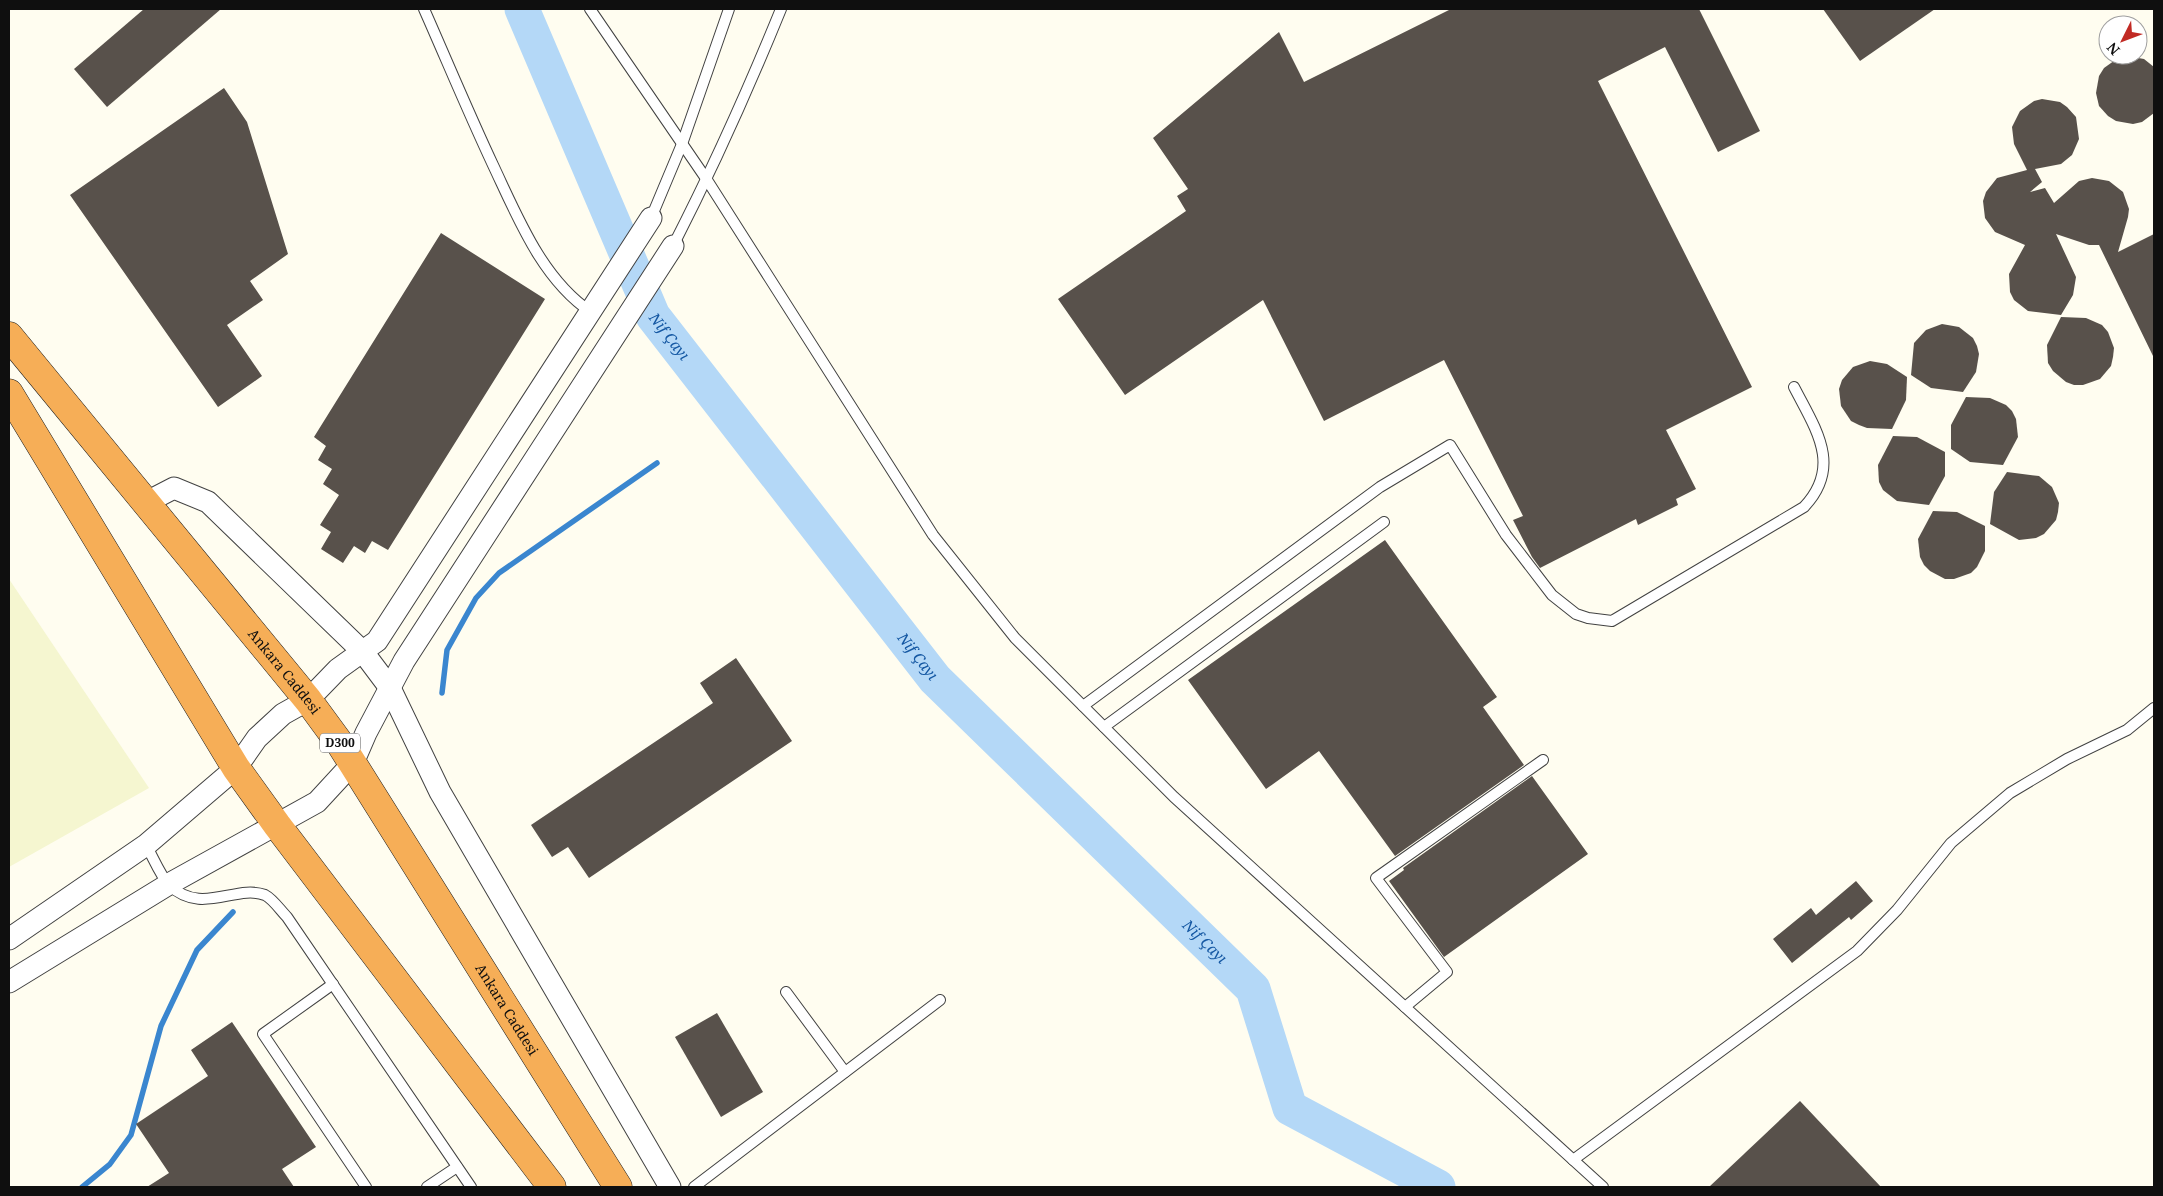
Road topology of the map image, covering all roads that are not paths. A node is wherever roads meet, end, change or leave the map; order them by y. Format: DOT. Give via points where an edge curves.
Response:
graph roads {
  1 [pos="424,9"];
  2 [pos="590,9"];
  3 [pos="728,9"];
  4 [pos="780,9"];
  5 [pos="682,144"];
  6 [pos="707,180"];
  7 [pos="651,218"];
  8 [pos="673,246"];
  9 [pos="591,312"];
  10 [pos="618,330"];
  11 [pos="9,336"];
  12 [pos="1794,387"];
  13 [pos="9,393"];
  14 [pos="145,503"];
  15 [pos="1384,522"];
  16 [pos="363,652"];
  17 [pos="390,688"];
  18 [pos="308,700"];
  19 [pos="1083,706"];
  20 [pos="2154,708"];
  21 [pos="1104,727"];
  22 [pos="1543,760"];
  23 [pos="353,763"];
  24 [pos="236,768"];
  25 [pos="277,825"];
  26 [pos="146,845"];
  27 [pos="169,884"];
  28 [pos="9,939"];
  29 [pos="9,982"];
  30 [pos="333,984"];
  31 [pos="786,992"];
  32 [pos="940,1000"];
  33 [pos="1405,1007"];
  34 [pos="845,1072"];
  35 [pos="1573,1160"];
  36 [pos="457,1166"];
  37 [pos="366,1187"];
  38 [pos="427,1187"];
  39 [pos="471,1187"];
  40 [pos="552,1187"];
  41 [pos="618,1187"];
  42 [pos="670,1187"];
  43 [pos="694,1187"];
  44 [pos="1603,1187"];
  1 -- 9 [label="lane" via="520,221 550,273 574,300"];
  2 -- 5 [label="lane"];
  3 -- 5 [label="lane"];
  4 -- 6 [label="lane"];
  5 -- 6 [label="lane"];
  5 -- 7 [label="lane"];
  6 -- 8 [label="lane"];
  6 -- 19 [label="lane" via="933,535 1015,638"];
  7 -- 9 [label="street"];
  8 -- 10 [label="street"];
  9 -- 10 [label="street"];
  9 -- 16 [label="street" via="377,641"];
  10 -- 17 [label="street" via="404,661"];
  11 -- 14 [label="highway, Ankara Caddesi / D300"];
  12 -- 19 [label="lane" via="1823,447 1823,470 1811,499 1804,507 1612,621 1576,614 1552,595 1506,535 1450,445 1380,487"];
  13 -- 24 [label="highway"];
  14 -- 16 [label="street" via="174,488 208,502"];
  14 -- 18 [label="highway, Ankara Caddesi / D300"];
  15 -- 21 [label="lane"];
  16 -- 17 [label="street"];
  16 -- 18 [label="street" via="338,669"];
  17 -- 23 [label="street"];
  17 -- 42 [label="street" via="440,792"];
  18 -- 23 [label="highway, Ankara Caddesi / D300"];
  18 -- 24 [label="street" via="284,714 257,738"];
  19 -- 21 [label="lane"];
  20 -- 35 [label="lane" via="2127,730 2067,759 2010,793 1951,843 1897,910 1857,951"];
  21 -- 33 [label="lane" via="1174,797"];
  22 -- 33 [label="lane" via="1376,878 1447,972"];
  23 -- 25 [label="street" via="316,802"];
  23 -- 41 [label="highway, Ankara Caddesi / D300"];
  24 -- 25 [label="highway"];
  24 -- 26 [label="street"];
  25 -- 27 [label="street"];
  25 -- 40 [label="highway"];
  26 -- 27 [label="lane"];
  26 -- 28 [label="street"];
  27 -- 29 [label="street"];
  27 -- 30 [label="lane" via="189,898 221,898 248,892 267,896 287,917"];
  30 -- 36 [label="lane"];
  30 -- 37 [label="lane" via="263,1034"];
  31 -- 34 [label="lane"];
  32 -- 34 [label="lane"];
  33 -- 35 [label="lane"];
  34 -- 43 [label="lane"];
  35 -- 44 [label="lane"];
  36 -- 38 [label="lane"];
  36 -- 39 [label="lane"];
}
